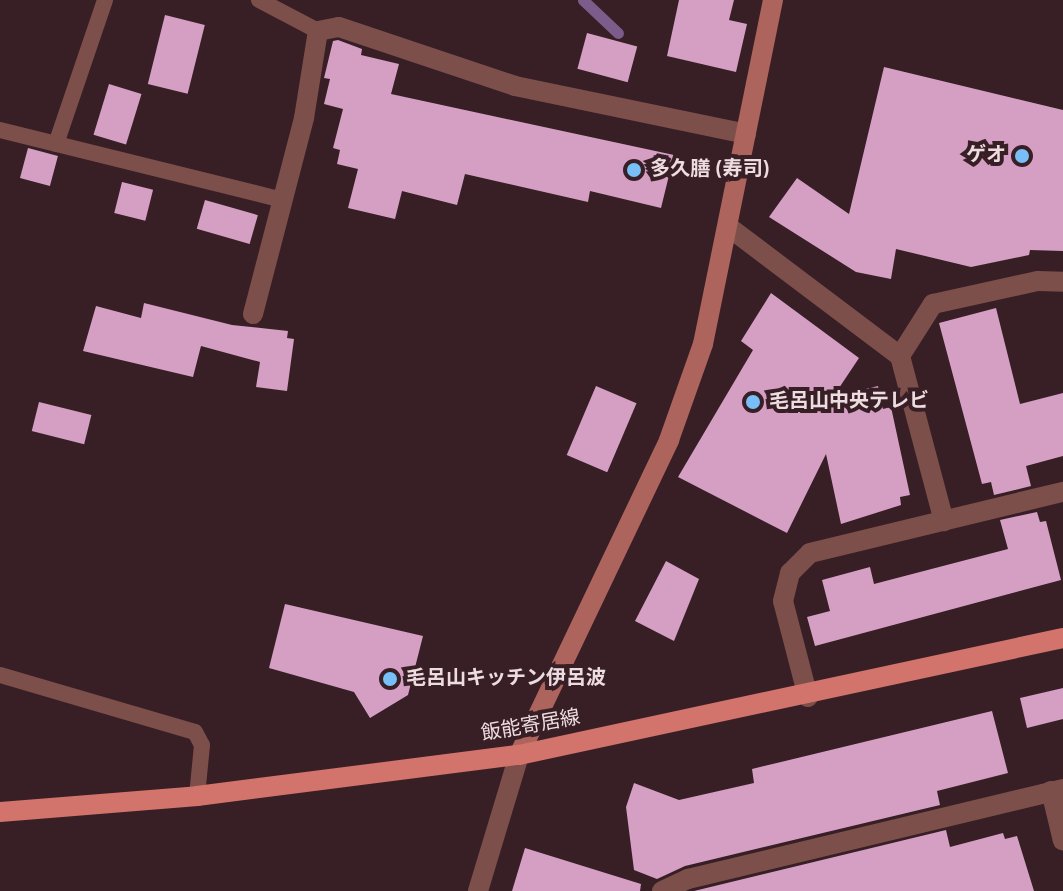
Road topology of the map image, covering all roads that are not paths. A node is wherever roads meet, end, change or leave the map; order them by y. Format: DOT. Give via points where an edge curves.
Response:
graph roads {
  1 [pos="105,0"];
  2 [pos="259,0"];
  3 [pos="773,0"];
  4 [pos="318,31"];
  5 [pos="0,130"];
  6 [pos="746,134"];
  7 [pos="56,144"];
  8 [pos="282,200"];
  9 [pos="730,228"];
  10 [pos="1063,282"];
  11 [pos="253,314"];
  12 [pos="900,356"];
  13 [pos="1063,492"];
  14 [pos="944,521"];
  15 [pos="1063,638"];
  16 [pos="0,675"];
  17 [pos="808,697"];
  18 [pos="519,755"];
  19 [pos="1057,790"];
  20 [pos="197,796"];
  21 [pos="0,812"];
  22 [pos="1063,841"];
  23 [pos="478,891"];
  24 [pos="662,891"];
  1 -- 7 [label="lane"];
  2 -- 4 [label="lane"];
  3 -- 6 [label="street"];
  4 -- 6 [label="street" via="339,27 515,86"];
  4 -- 8 [label="street"];
  5 -- 7 [label="lane"];
  6 -- 9 [label="street"];
  7 -- 8 [label="lane"];
  8 -- 11 [label="street"];
  9 -- 12 [label="street"];
  9 -- 18 [label="street" via="703,344 669,440"];
  10 -- 12 [label="street" via="1038,281 933,304"];
  12 -- 14 [label="street"];
  13 -- 14 [label="street"];
  14 -- 17 [label="street" via="810,553 790,573 783,601"];
  15 -- 17 [label="main road, 飯能寄居線"];
  16 -- 20 [label="lane" via="195,732 202,745"];
  17 -- 18 [label="main road, 飯能寄居線"];
  18 -- 20 [label="main road, 飯能寄居線"];
  18 -- 23 [label="street"];
  19 -- 22 [label="street"];
  19 -- 24 [label="street" via="688,879"];
  20 -- 21 [label="main road, 飯能寄居線"];
}
